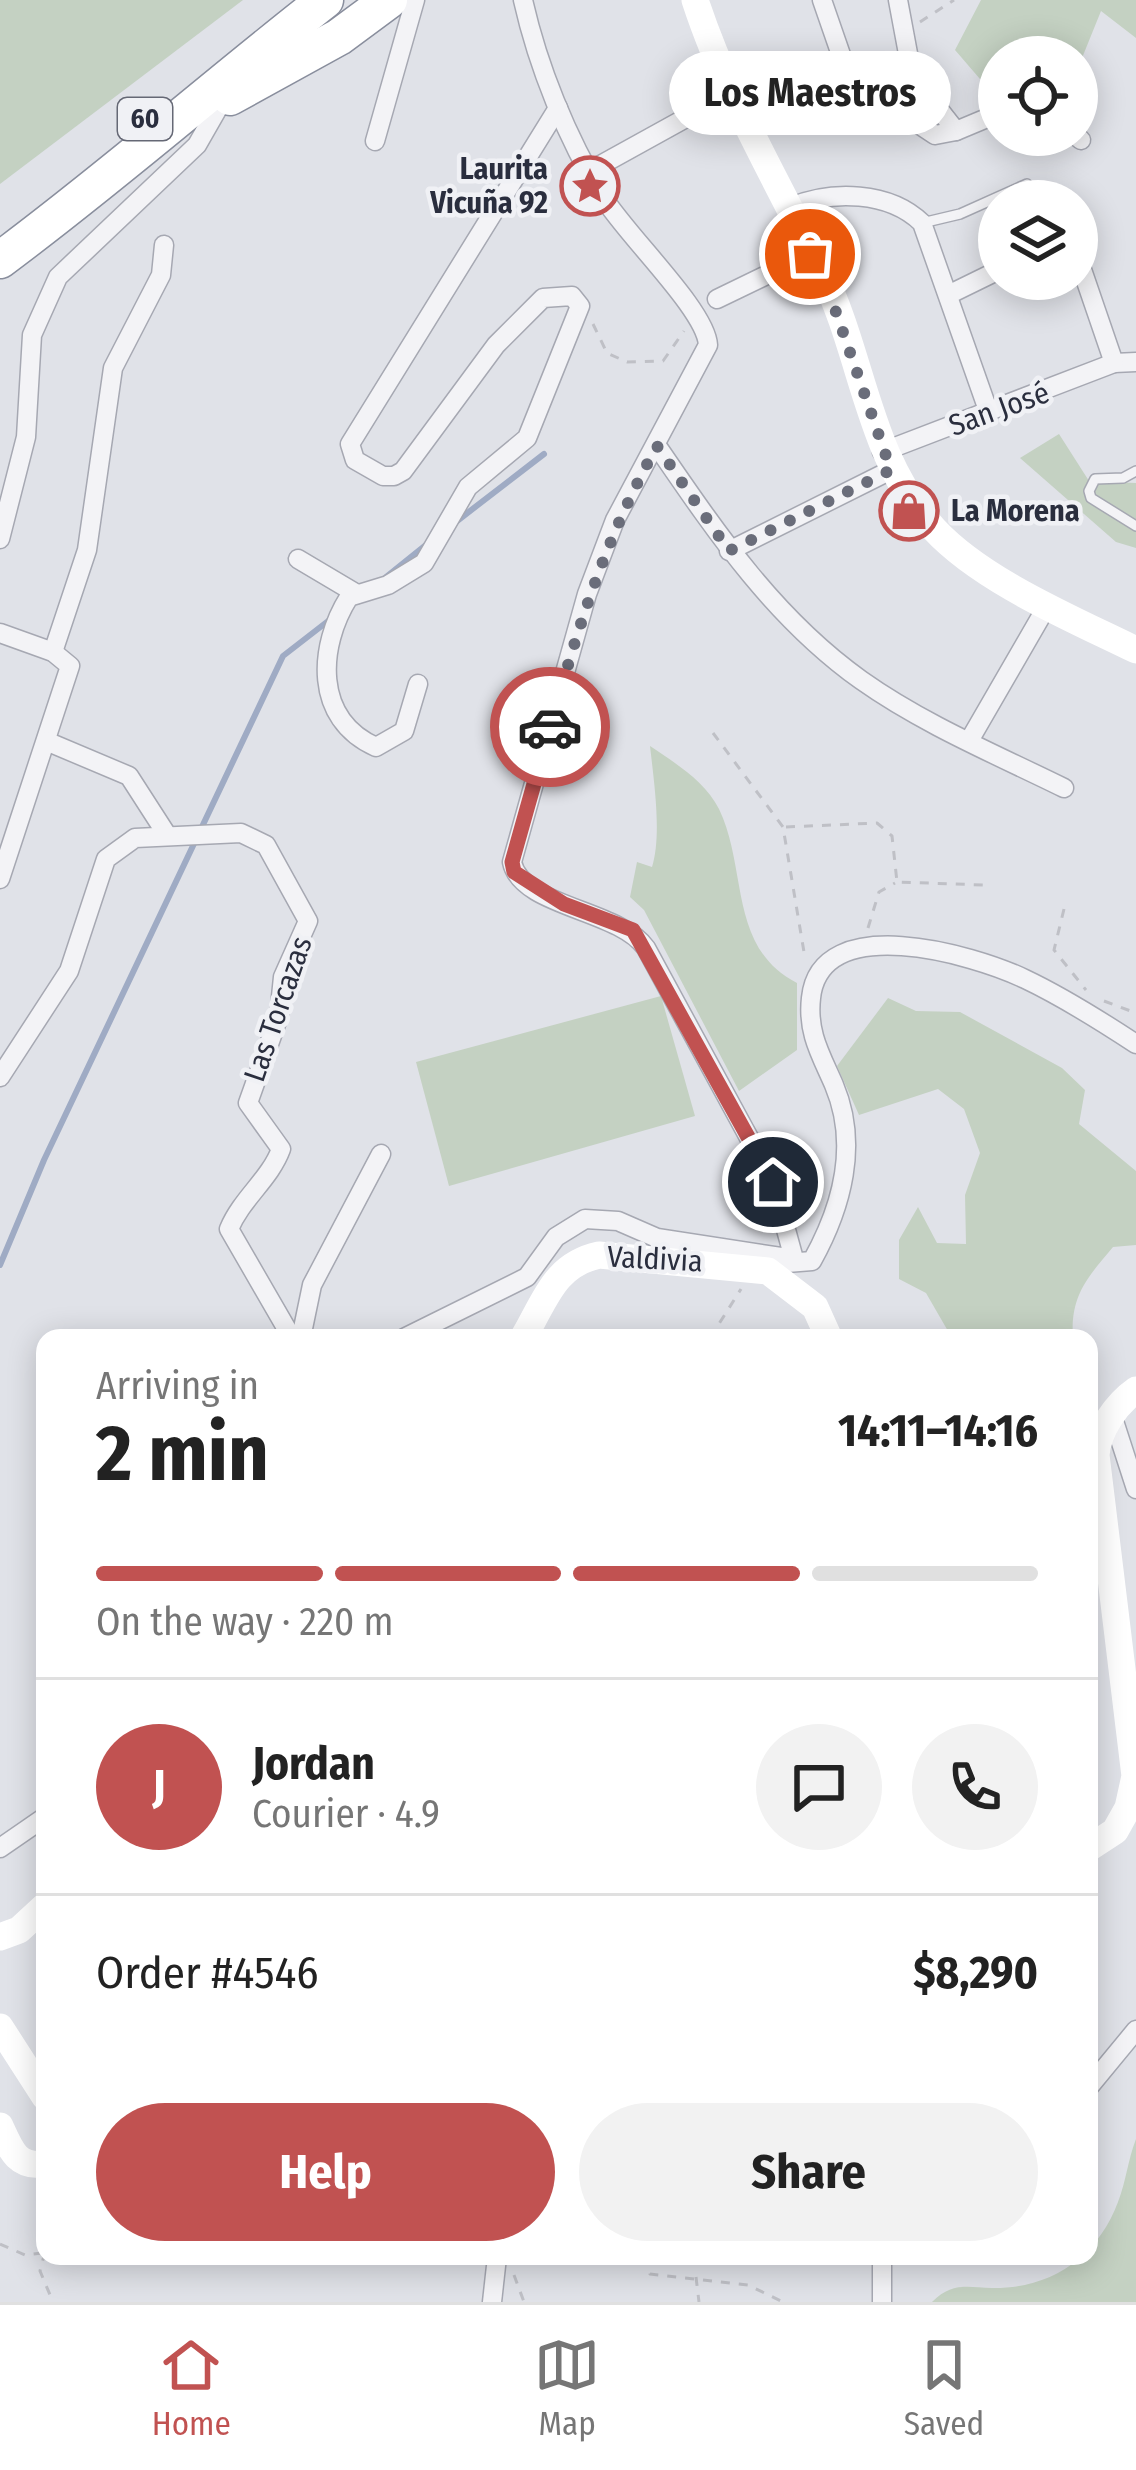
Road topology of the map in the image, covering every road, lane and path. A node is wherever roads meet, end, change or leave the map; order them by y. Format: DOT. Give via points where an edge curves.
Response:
graph roads {
  1 [pos="286,0"];
  2 [pos="325,0"];
  3 [pos="388,0"];
  4 [pos="415,0"];
  5 [pos="524,0"];
  6 [pos="695,0"];
  7 [pos="822,0"];
  8 [pos="898,0"];
  9 [pos="954,0"];
  10 [pos="902,40"];
  11 [pos="731,93"];
  12 [pos="220,104"];
  13 [pos="558,108"];
  14 [pos="978,122"];
  15 [pos="956,131"];
  16 [pos="375,141"];
  17 [pos="589,172"];
  18 [pos="94,191"];
  19 [pos="978,206"];
  20 [pos="791,207"];
  21 [pos="922,223"];
  22 [pos="0,233"];
  23 [pos="164,245"];
  24 [pos="810,254"];
  25 [pos="0,260"];
  26 [pos="978,280"];
  27 [pos="950,294"];
  28 [pos="717,299"];
  29 [pos="1092,300"];
  30 [pos="571,318"];
  31 [pos="707,333"];
  32 [pos="1136,362"];
  33 [pos="1114,363"];
  34 [pos="989,413"];
  35 [pos="657,446"];
  36 [pos="887,461"];
  37 [pos="1136,471"];
  38 [pos="1136,526"];
  39 [pos="0,539"];
  40 [pos="729,551"];
  41 [pos="298,559"];
  42 [pos="357,595"];
  43 [pos="1046,606"];
  44 [pos="0,633"];
  45 [pos="1136,650"];
  46 [pos="52,652"];
  47 [pos="418,684"];
  48 [pos="713,733"];
  49 [pos="46,741"];
  50 [pos="969,742"];
  51 [pos="1064,788"];
  52 [pos="783,827"];
  53 [pos="167,835"];
  54 [pos="0,879"];
  55 [pos="897,882"];
  56 [pos="983,885"];
  57 [pos="1064,909"];
  58 [pos="863,945"];
  59 [pos="811,998"];
  60 [pos="1136,1013"];
  61 [pos="1136,1044"];
  62 [pos="0,1077"];
  63 [pos="381,1154"];
  64 [pos="782,1264"];
  65 [pos="815,1307"];
  66 [pos="287,1329"];
  67 [pos="304,1329"];
  68 [pos="422,1329"];
  69 [pos="528,1329"];
  70 [pos="719,1329"];
  71 [pos="826,1329"];
  72 [pos="1136,1390"];
  73 [pos="1113,1418"];
  74 [pos="1098,1437"];
  75 [pos="1098,1471"];
  76 [pos="1136,1489"];
  77 [pos="36,1823"];
  78 [pos="1098,1842"];
  79 [pos="0,1848"];
  80 [pos="36,1914"];
  81 [pos="0,1937"];
  82 [pos="0,2027"];
  83 [pos="1136,2030"];
  84 [pos="1098,2076"];
  85 [pos="36,2083"];
  86 [pos="0,2126"];
  87 [pos="36,2164"];
  88 [pos="0,2244"];
  89 [pos="36,2253"];
  90 [pos="42,2265"];
  91 [pos="496,2265"];
  92 [pos="510,2265"];
  93 [pos="650,2265"];
  94 [pos="882,2265"];
  95 [pos="696,2275"];
  96 [pos="53,2302"];
  97 [pos="492,2302"];
  98 [pos="524,2302"];
  99 [pos="699,2302"];
  100 [pos="784,2302"];
  101 [pos="882,2302"];
  1 -- 22 [label="highway, 60"];
  2 -- 18 [label="highway, 60"];
  3 -- 12 [label="highway"];
  4 -- 16 [label="street"];
  5 -- 13 [label="street"];
  6 -- 11 [label="street"];
  7 -- 15 [label="street" via="850,78 935,134"];
  8 -- 10 [label="street"];
  9 -- 10 [label="path" via="932,9"];
  10 -- 15 [label="street" via="912,75"];
  11 -- 17 [label="street"];
  11 -- 20 [label="street"];
  12 -- 18 [label="highway"];
  12 -- 39 [label="street" via="196,145 58,277 32,335 26,437"];
  13 -- 17 [label="street"];
  13 -- 30 [label="street" via="350,444 355,460 394,476 543,298 572,296 580,307"];
  14 -- 15 [label="street"];
  17 -- 31 [label="street"];
  18 -- 25 [label="highway, 60"];
  19 -- 21 [label="lane"];
  20 -- 21 [label="street" via="838,196 884,200"];
  20 -- 24 [label="street"];
  21 -- 27 [label="street"];
  23 -- 46 [label="street" via="161,275 113,368 87,550"];
  24 -- 28 [label="street"];
  24 -- 36 [label="street"];
  26 -- 27 [label="street"];
  27 -- 34 [label="street"];
  29 -- 33 [label="street"];
  30 -- 31 [label="path" via="591,319 607,353 627,362 662,361 684,331"];
  30 -- 42 [label="street" via="527,438 468,487 424,563"];
  31 -- 35 [label="street" via="704,357"];
  32 -- 33 [label="street, San José"];
  33 -- 34 [label="street, San José"];
  34 -- 36 [label="street, San José"];
  35 -- 40 [label="street"];
  35 -- 64 [label="street" via="615,520 587,594 512,862 521,879 633,930 646,947 773,1182"];
  36 -- 40 [label="street, San José"];
  36 -- 43 [label="street" via="936,531"];
  37 -- 38 [label="lane" via="1095,479 1089,491"];
  40 -- 50 [label="street" via="827,654"];
  41 -- 42 [label="street"];
  42 -- 47 [label="street" via="330,628 323,676 346,728 376,747 388,741 404,731"];
  43 -- 45 [label="street"];
  43 -- 50 [label="street"];
  44 -- 46 [label="street"];
  46 -- 49 [label="street" via="70,666"];
  48 -- 52 [label="path"];
  49 -- 53 [label="street" via="129,776"];
  49 -- 54 [label="street"];
  50 -- 51 [label="street"];
  52 -- 55 [label="path" via="877,823 892,836"];
  52 -- 59 [label="path"];
  53 -- 62 [label="street, Las Torcazas" via="135,838 106,859 69,970"];
  53 -- 66 [label="street, Las Torcazas" via="241,833 266,845 308,921 283,977 279,1016 248,1102 281,1148 229,1229"];
  55 -- 56 [label="path"];
  55 -- 58 [label="path" via="879,892"];
  57 -- 60 [label="path" via="1054,950 1090,995"];
  58 -- 59 [label="street" via="829,958"];
  58 -- 61 [label="street" via="973,961 1023,978"];
  59 -- 64 [label="street" via="812,1038 847,1126 846,1166 835,1209"];
  63 -- 67 [label="street" via="312,1285"];
  64 -- 65 [label="street"];
  64 -- 65 [label="street"];
  64 -- 68 [label="street" via="585,1219 556,1237 527,1277"];
  64 -- 69 [label="street, Valdivia" via="582,1258 560,1274"];
  64 -- 70 [label="path"];
  65 -- 71 [label="street"];
  72 -- 73 [label="street"];
  73 -- 74 [label="street"];
  73 -- 76 [label="street"];
  75 -- 78 [label="street" via="1135,1776 1128,1808"];
  77 -- 79 [label="street"];
  80 -- 81 [label="street"];
  82 -- 85 [label="street"];
  83 -- 84 [label="street"];
  86 -- 87 [label="street" via="14,2156"];
  88 -- 89 [label="path"];
  90 -- 96 [label="path"];
  91 -- 97 [label="street"];
  92 -- 98 [label="path"];
  93 -- 95 [label="path" via="650,2274"];
  94 -- 101 [label="street"];
  95 -- 99 [label="path"];
  95 -- 100 [label="path"];
}
